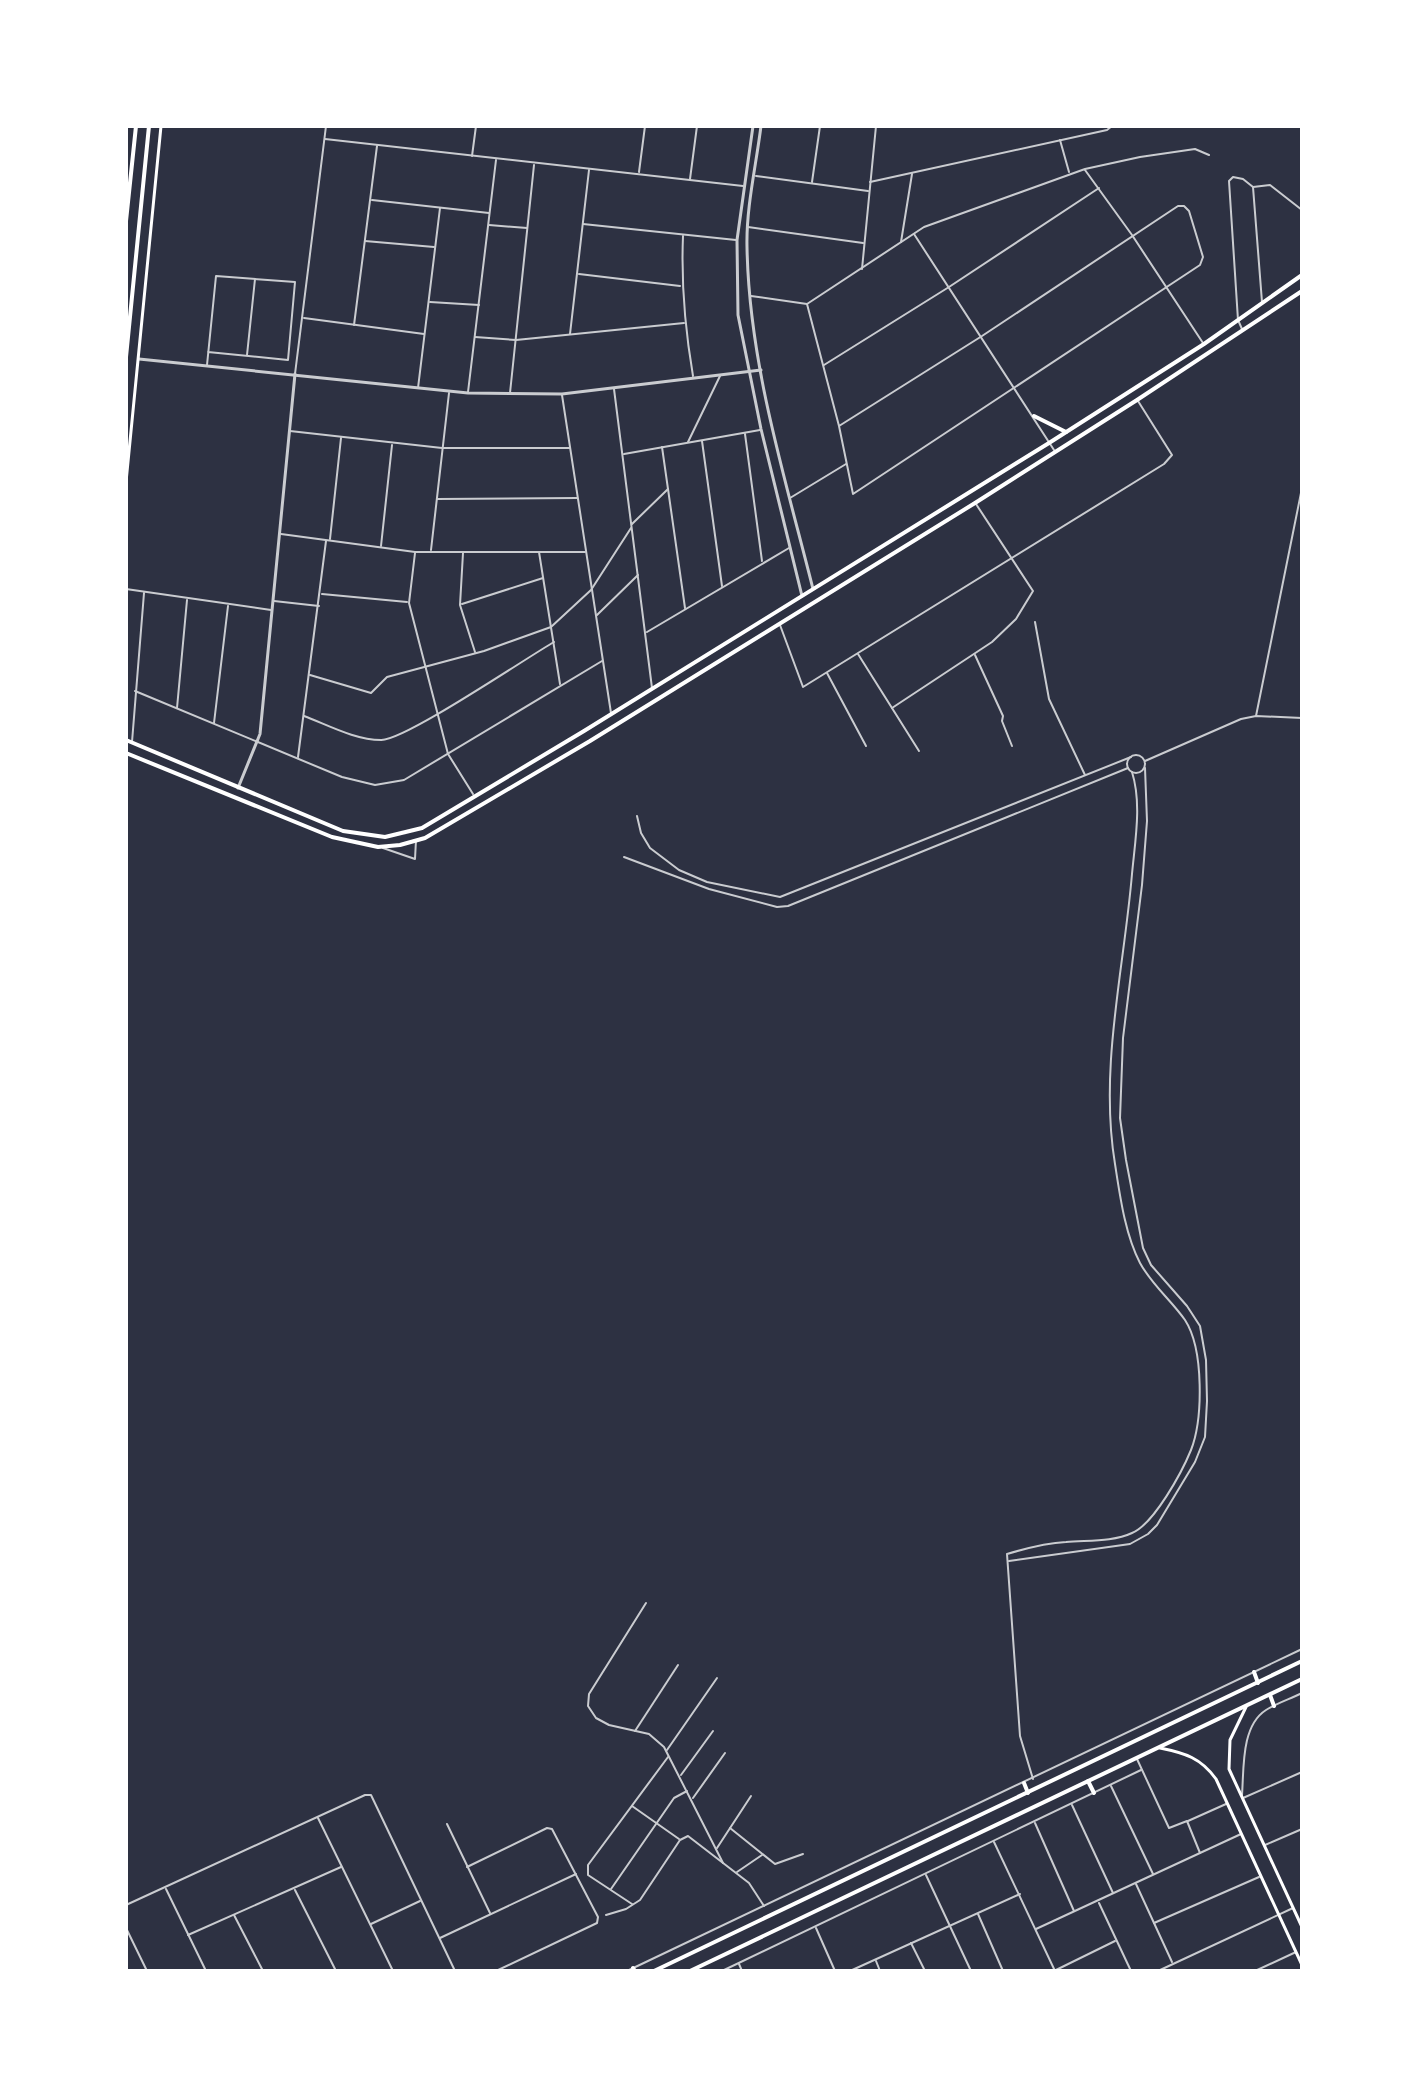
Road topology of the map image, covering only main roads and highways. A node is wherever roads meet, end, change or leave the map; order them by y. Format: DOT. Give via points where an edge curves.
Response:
graph roads {
  1 [pos="136,126"];
  2 [pos="149,126"];
  3 [pos="161,126"];
  4 [pos="126,221"];
  5 [pos="1302,275"];
  6 [pos="1302,291"];
  7 [pos="126,357"];
  8 [pos="1034,416"];
  9 [pos="1066,432"];
  10 [pos="126,482"];
  11 [pos="584,731"];
  12 [pos="126,740"];
  13 [pos="590,741"];
  14 [pos="126,753"];
  15 [pos="138,759"];
  16 [pos="126,761"];
  17 [pos="1302,1661"];
  18 [pos="1254,1672"];
  19 [pos="1302,1679"];
  20 [pos="1258,1683"];
  21 [pos="1270,1695"];
  22 [pos="1274,1706"];
  23 [pos="1247,1707"];
  24 [pos="1160,1748"];
  25 [pos="1088,1781"];
  26 [pos="1024,1783"];
  27 [pos="1028,1793"];
  28 [pos="1094,1793"];
  29 [pos="1302,1927"];
  30 [pos="1302,1965"];
  31 [pos="654,1971"];
  32 [pos="690,1971"];
  1 -- 4 [label="main road"];
  2 -- 7 [label="main road"];
  3 -- 10 [label="main road"];
  5 -- 9 [label="main road"];
  6 -- 13 [label="main road" via="1055,453"];
  8 -- 9 [label="main road"];
  9 -- 11 [label="main road"];
  11 -- 12 [label="main road" via="433,824 379,837 333,828"];
  11 -- 13 [label="main road"];
  13 -- 15 [label="main road" via="440,831 378,847 322,834"];
  14 -- 15 [label="main road"];
  15 -- 16 [label="main road"];
  17 -- 20 [label="main road"];
  18 -- 20 [label="main road"];
  19 -- 21 [label="main road"];
  20 -- 27 [label="main road"];
  21 -- 22 [label="main road"];
  21 -- 23 [label="main road"];
  23 -- 24 [label="main road"];
  23 -- 29 [label="main road" via="1232,1732 1229,1769"];
  24 -- 25 [label="main road"];
  24 -- 30 [label="main road" via="1199,1760 1216,1779"];
  25 -- 28 [label="main road"];
  25 -- 32 [label="main road"];
  26 -- 27 [label="main road"];
  27 -- 31 [label="main road"];
}
